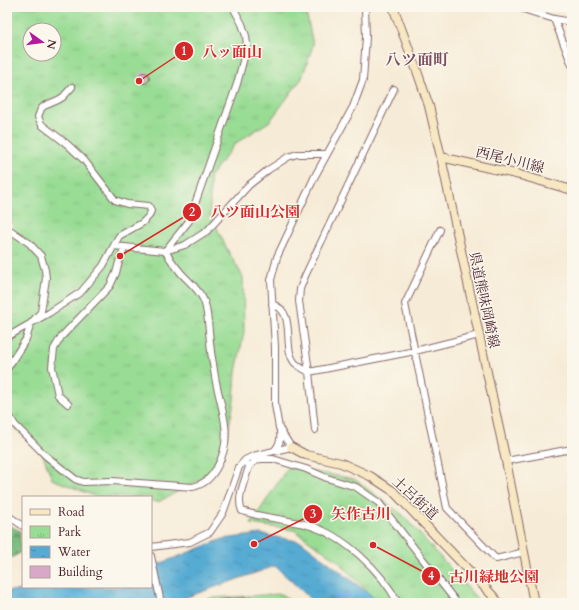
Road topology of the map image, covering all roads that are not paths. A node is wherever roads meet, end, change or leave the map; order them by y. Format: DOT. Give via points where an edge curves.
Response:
graph roads {
  1 [pos="234,7"];
  2 [pos="365,7"];
  3 [pos="393,7"];
  4 [pos="517,7"];
  5 [pos="554,19"];
  6 [pos="572,22"];
  7 [pos="572,65"];
  8 [pos="72,87"];
  9 [pos="394,89"];
  10 [pos="326,154"];
  11 [pos="441,157"];
  12 [pos="572,190"];
  13 [pos="7,228"];
  14 [pos="440,230"];
  15 [pos="114,246"];
  16 [pos="125,247"];
  17 [pos="165,251"];
  18 [pos="272,304"];
  19 [pos="31,324"];
  20 [pos="479,336"];
  21 [pos="7,337"];
  22 [pos="416,351"];
  23 [pos="7,369"];
  24 [pos="309,372"];
  25 [pos="68,404"];
  26 [pos="7,412"];
  27 [pos="279,428"];
  28 [pos="315,430"];
  29 [pos="291,447"];
  30 [pos="572,449"];
  31 [pos="274,451"];
  32 [pos="245,460"];
  33 [pos="506,461"];
  34 [pos="248,467"];
  35 [pos="7,515"];
  36 [pos="22,525"];
  37 [pos="152,547"];
  38 [pos="524,552"];
  39 [pos="152,559"];
  40 [pos="161,603"];
  41 [pos="220,603"];
  42 [pos="271,603"];
  43 [pos="398,603"];
  44 [pos="457,603"];
  45 [pos="498,603"];
  46 [pos="534,603"];
  1 -- 17 [label="street" via="246,36 247,46 237,84 189,221"];
  2 -- 10 [label="street" via="363,80 353,106"];
  3 -- 11 [label="main road, 県道熊味岡崎線" via="425,93"];
  4 -- 5 [label="street"];
  5 -- 6 [label="street"];
  5 -- 7 [label="street"];
  8 -- 15 [label="street" via="63,97 41,109 38,117 42,125 84,160 115,200 148,206 151,211 142,223 119,236"];
  9 -- 24 [label="street" via="300,289 299,301"];
  10 -- 17 [label="street" via="297,154 288,157 249,185 207,231 185,245"];
  10 -- 18 [label="street" via="277,257 272,280"];
  11 -- 12 [label="main road, 西尾小川線"];
  11 -- 20 [label="main road, 県道熊味岡崎線"];
  13 -- 19 [label="street" via="36,250 44,263 46,278 41,312"];
  14 -- 22 [label="street" via="405,304"];
  15 -- 16 [label="street"];
  15 -- 19 [label="street" via="98,274 81,292"];
  16 -- 17 [label="street"];
  16 -- 25 [label="street" via="110,286 61,337 54,349 52,367 58,395"];
  17 -- 26 [label="street" via="181,274 200,293 205,303 210,347 225,419 225,449 220,462 203,485 193,487 112,481 83,482 75,479 46,456 15,425"];
  18 -- 24 [label="street" via="281,309 288,322 290,349 295,363"];
  18 -- 27 [label="street" via="275,405"];
  19 -- 21 [label="street"];
  19 -- 23 [label="street" via="26,339"];
  20 -- 22 [label="street"];
  20 -- 33 [label="main road, 県道熊味岡崎線"];
  22 -- 24 [label="street"];
  22 -- 38 [label="street" via="447,508 496,559"];
  24 -- 28 [label="street"];
  27 -- 29 [label="street"];
  27 -- 31 [label="street" via="280,444"];
  29 -- 31 [label="street"];
  29 -- 45 [label="main road, 土呂街道" via="306,455 341,463 370,476 393,491"];
  30 -- 33 [label="street"];
  31 -- 32 [label="street"];
  32 -- 34 [label="street"];
  32 -- 37 [label="street" via="239,467 223,513 210,532 190,542"];
  33 -- 38 [label="main road, 県道熊味岡崎線"];
  34 -- 43 [label="street" via="239,505 242,511 307,525 348,545 375,572"];
  34 -- 44 [label="street" via="260,459 273,459 356,487 379,503"];
  35 -- 36 [label="street"];
  38 -- 46 [label="main road, 県道熊味岡崎線"];
  39 -- 40 [label="street"];
  41 -- 42 [label="street"];
}
